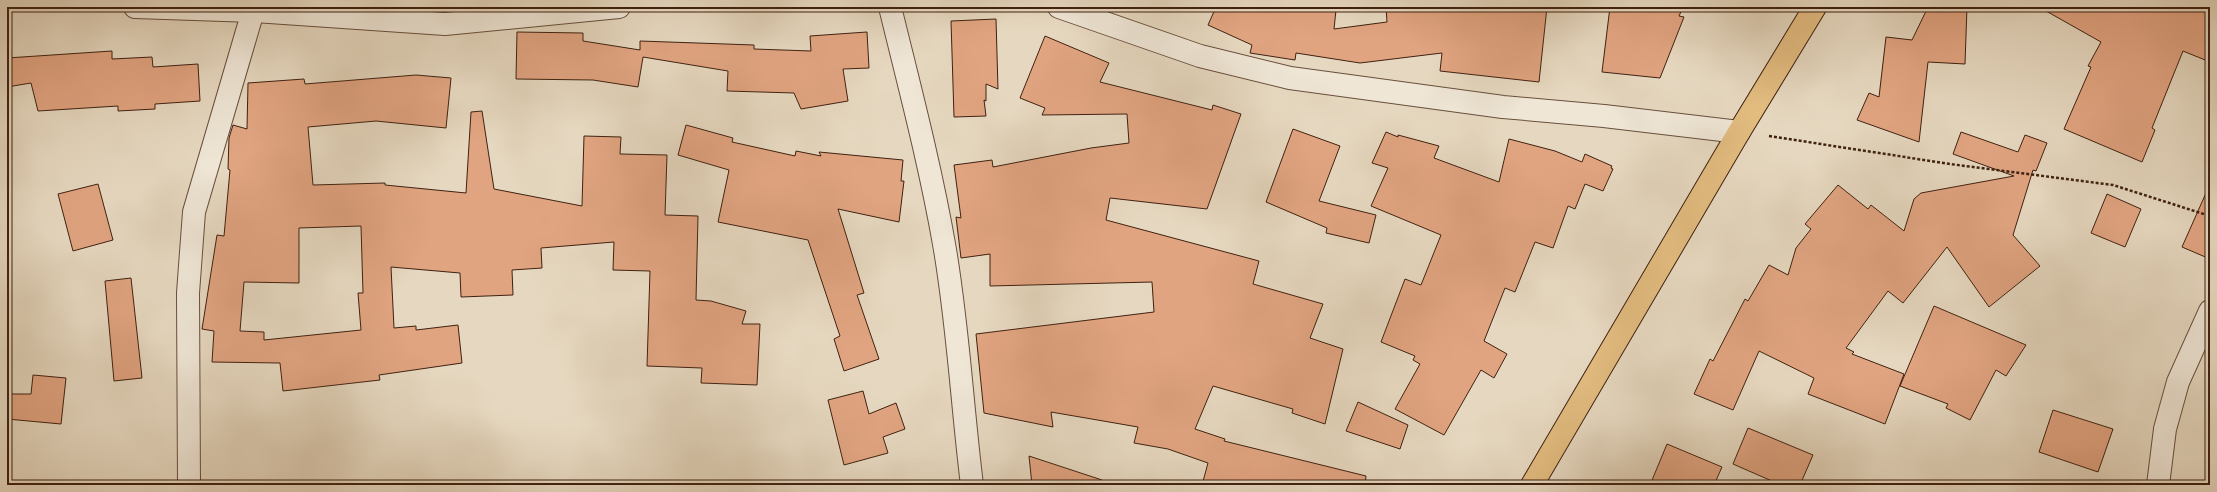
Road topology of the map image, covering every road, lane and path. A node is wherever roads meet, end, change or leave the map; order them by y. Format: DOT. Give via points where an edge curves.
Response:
graph roads {
  1 [pos="135,7"];
  2 [pos="619,7"];
  3 [pos="890,7"];
  4 [pos="1060,7"];
  5 [pos="1815,7"];
  6 [pos="596,8"];
  7 [pos="253,11"];
  8 [pos="1739,132"];
  9 [pos="2210,216"];
  10 [pos="2210,311"];
  11 [pos="189,485"];
  12 [pos="972,485"];
  13 [pos="1532,485"];
  14 [pos="2158,485"];
  1 -- 7 [label="street"];
  2 -- 6 [label="street"];
  3 -- 12 [label="street" via="944,244 955,321"];
  4 -- 8 [label="street" via="1200,56 1290,78 1496,106"];
  5 -- 8 [label="highway"];
  6 -- 7 [label="street" via="445,24"];
  7 -- 11 [label="street" via="194,212 188,293"];
  8 -- 9 [label="path" via="2113,185"];
  8 -- 13 [label="highway"];
  10 -- 14 [label="street" via="2178,382 2165,429"];
}
